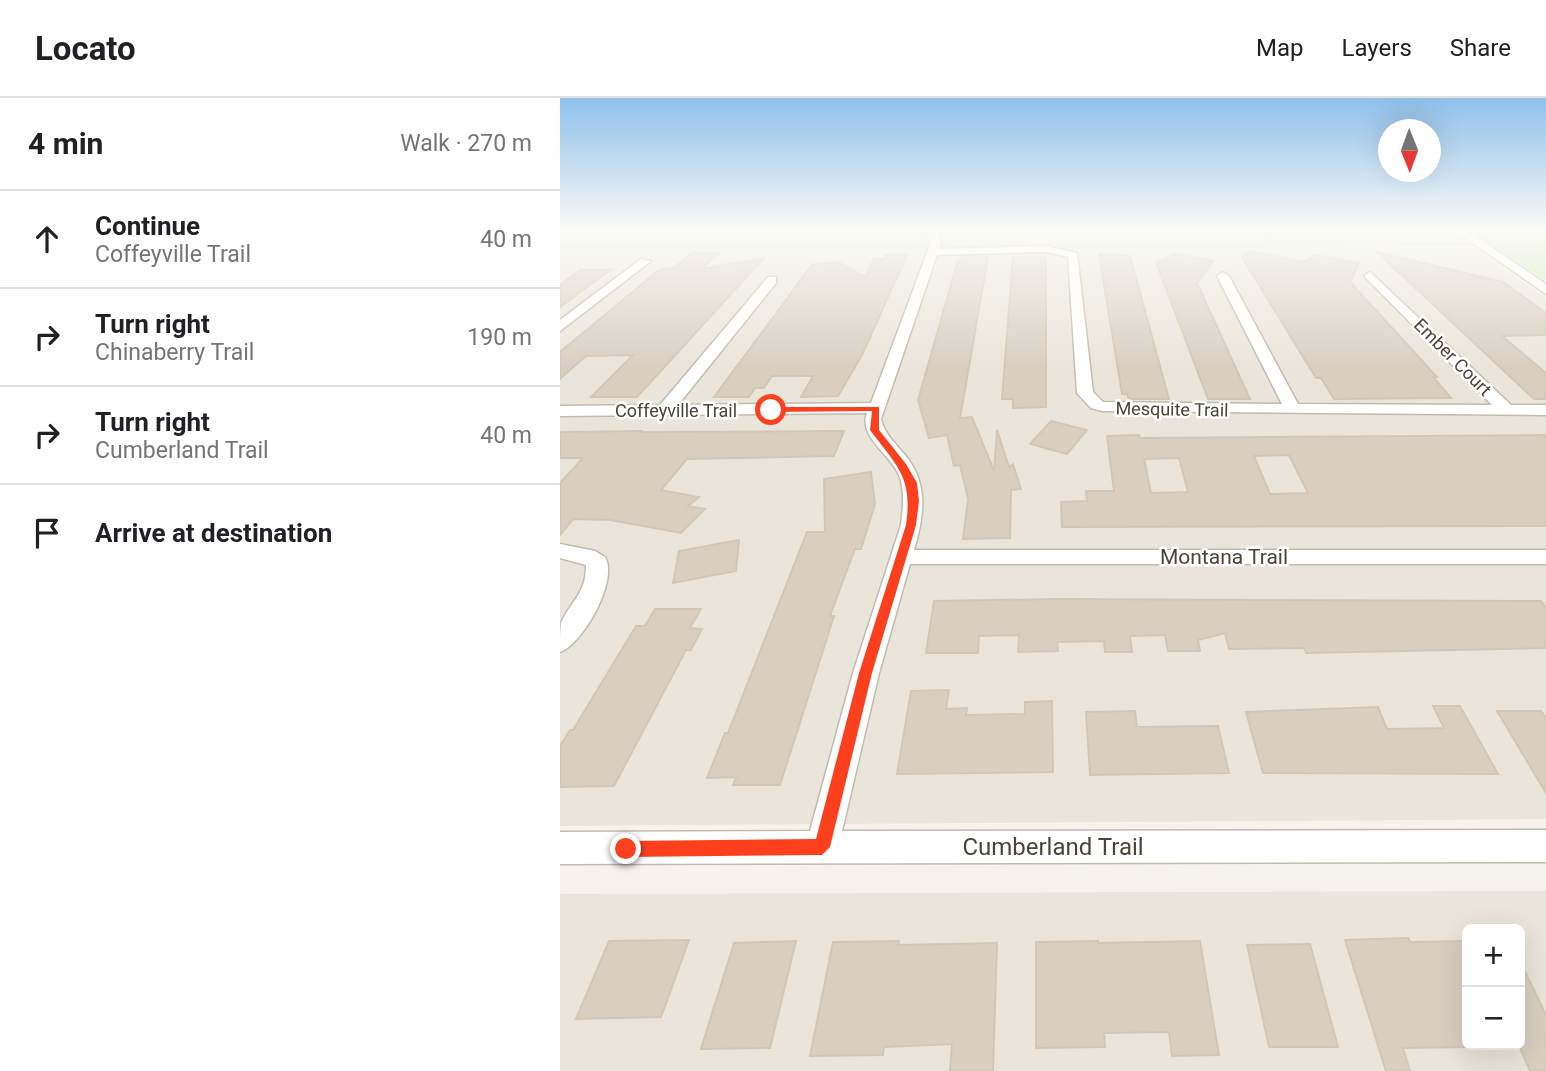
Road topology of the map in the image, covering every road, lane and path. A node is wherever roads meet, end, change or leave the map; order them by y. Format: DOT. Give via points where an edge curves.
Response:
graph roads {
  1 [pos="626,275"];
  2 [pos="924,275"];
  3 [pos="1074,275"];
  4 [pos="1525,275"];
  5 [pos="1223,276"];
  6 [pos="1370,276"];
  7 [pos="772,280"];
  8 [pos="1546,290"];
  9 [pos="560,327"];
  10 [pos="876,408"];
  11 [pos="1506,409"];
  12 [pos="665,410"];
  13 [pos="1293,410"];
  14 [pos="1546,410"];
  15 [pos="560,411"];
  16 [pos="560,551"];
  17 [pos="902,557"];
  18 [pos="1546,557"];
  19 [pos="560,642"];
  20 [pos="1546,846"];
  21 [pos="822,847"];
  22 [pos="560,849"];
  1 -- 9 [label="street"];
  2 -- 10 [label="street"];
  3 -- 13 [label="street, Mesquite Trail" via="1081,374 1085,393 1097,405 1122,410"];
  4 -- 8 [label="street"];
  5 -- 13 [label="street"];
  6 -- 11 [label="street, Ember Court"];
  7 -- 12 [label="street"];
  10 -- 12 [label="street, Coffeyville Trail"];
  10 -- 17 [label="street" via="874,430 912,483 911,525"];
  11 -- 13 [label="street, Mesquite Trail"];
  11 -- 14 [label="street, Mesquite Trail"];
  12 -- 15 [label="street, Coffeyville Trail"];
  16 -- 19 [label="street" via="597,562 599,577 594,596"];
  17 -- 18 [label="street, Montana Trail"];
  17 -- 21 [label="street" via="866,673"];
  20 -- 21 [label="street, Cumberland Trail"];
  21 -- 22 [label="street, Cumberland Trail"];
}
